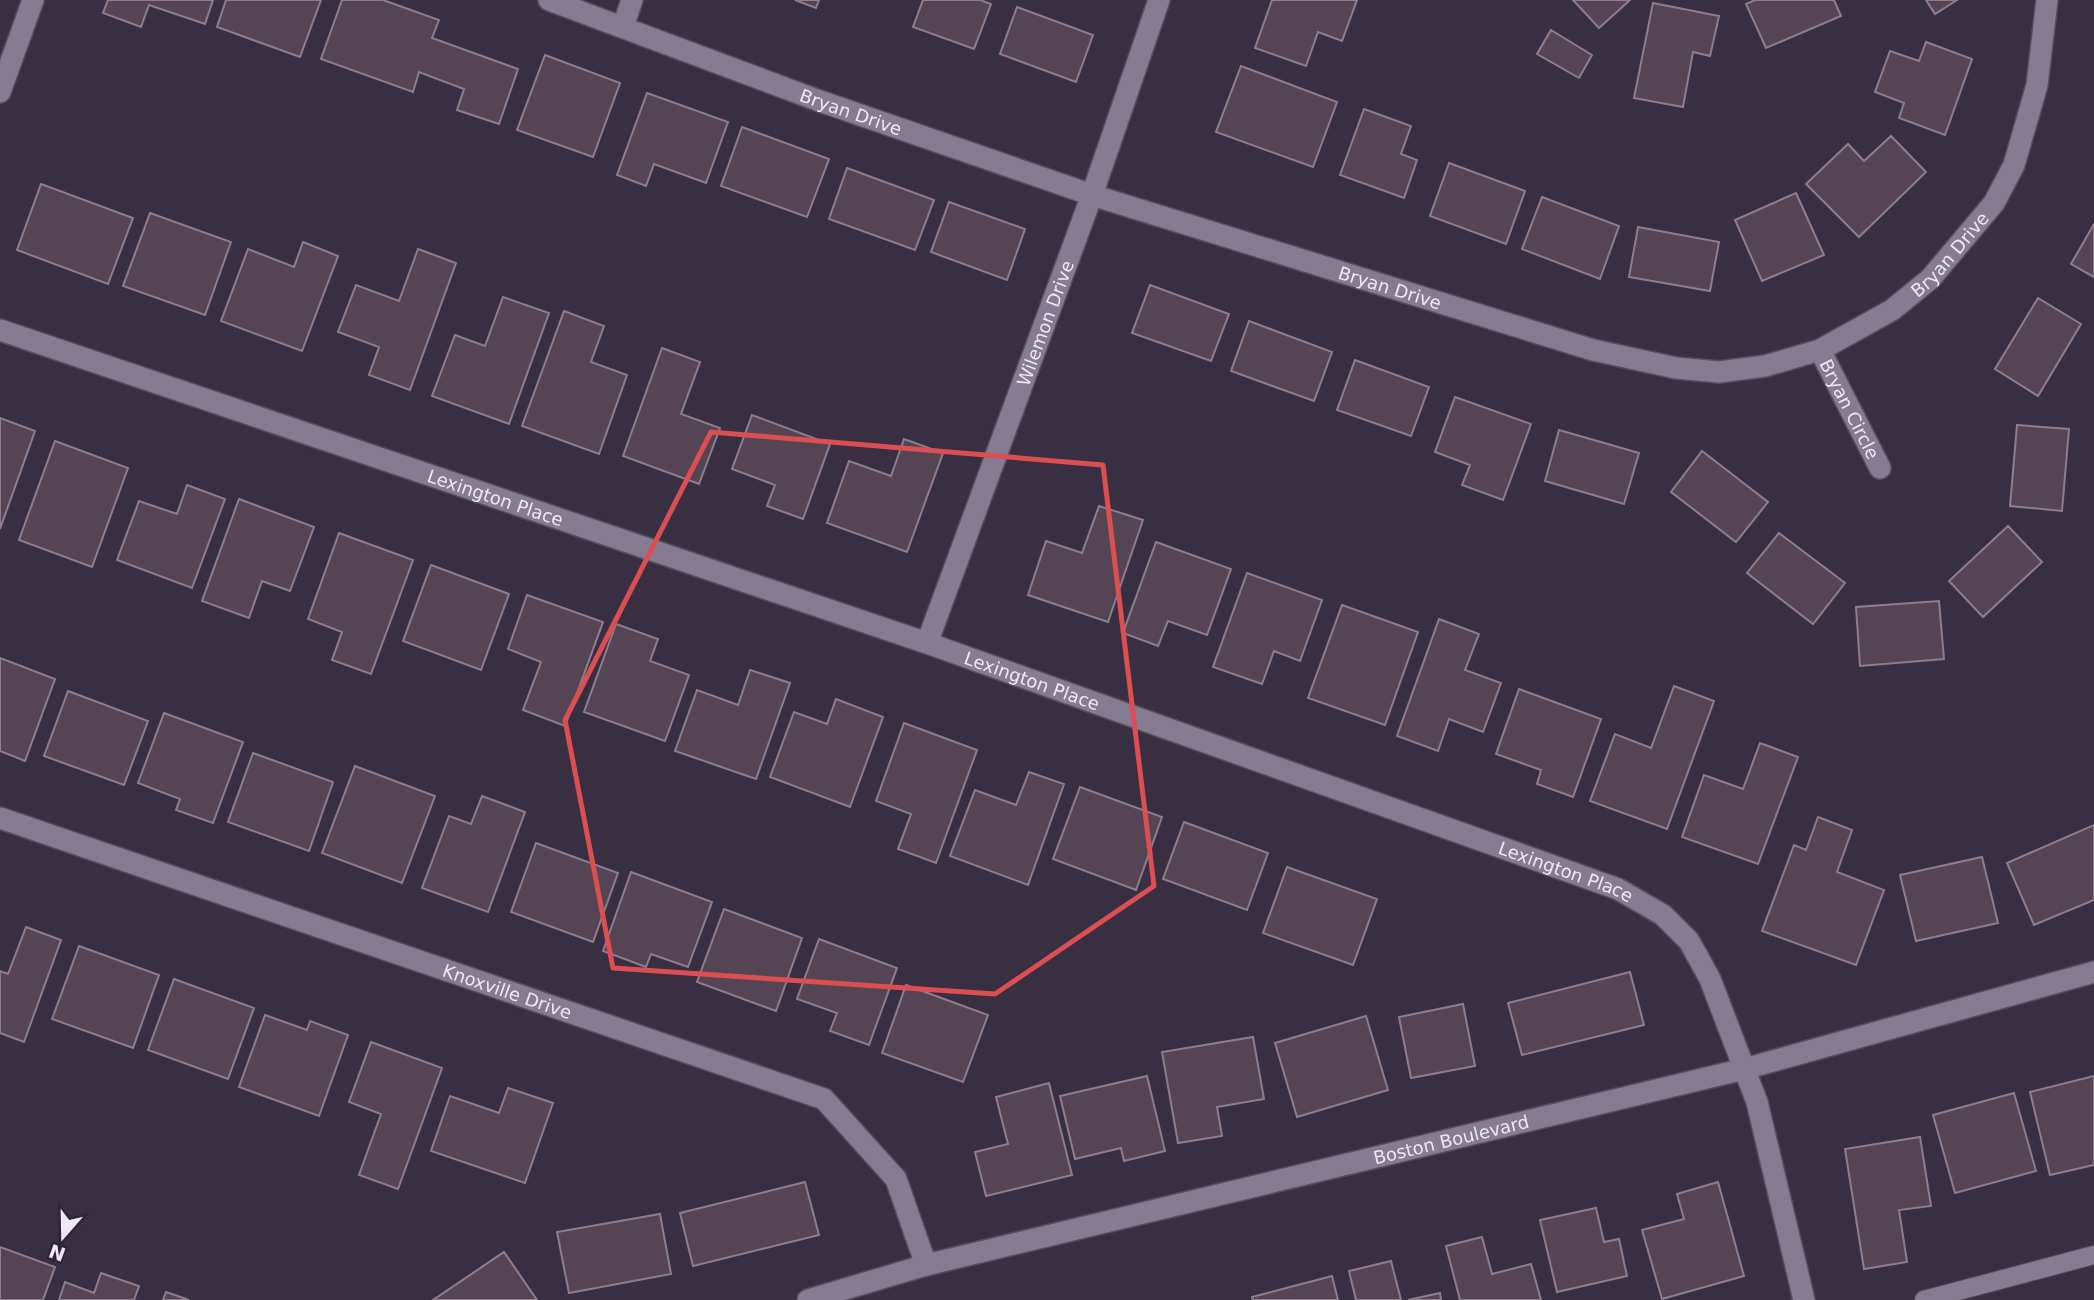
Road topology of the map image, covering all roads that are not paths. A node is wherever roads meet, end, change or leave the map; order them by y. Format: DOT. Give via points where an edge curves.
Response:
graph roads {
  1 [pos="33,0"];
  2 [pos="549,0"];
  3 [pos="632,0"];
  4 [pos="1159,0"];
  5 [pos="2048,0"];
  6 [pos="623,27"];
  7 [pos="0,92"];
  8 [pos="1092,195"];
  9 [pos="0,330"];
  10 [pos="1820,350"];
  11 [pos="1880,468"];
  12 [pos="927,643"];
  13 [pos="0,818"];
  14 [pos="2094,972"];
  15 [pos="1744,1069"];
  16 [pos="2094,1255"];
  17 [pos="926,1265"];
  18 [pos="808,1300"];
  19 [pos="1804,1300"];
  20 [pos="1924,1300"];
  1 -- 7 [label="street"];
  2 -- 6 [label="street, Bryan Drive"];
  3 -- 6 [label="street"];
  4 -- 8 [label="street, Wilemon Drive"];
  5 -- 10 [label="street, Bryan Drive" via="2038,85 2014,165 1994,203 1930,279 1892,310"];
  6 -- 8 [label="street, Bryan Drive"];
  8 -- 10 [label="street, Bryan Drive" via="1592,350 1664,366 1719,372 1765,366"];
  8 -- 12 [label="street, Wilemon Drive"];
  9 -- 12 [label="street, Lexington Place"];
  10 -- 11 [label="street, Bryan Circle"];
  12 -- 15 [label="street, Lexington Place" via="1618,889 1662,915 1689,941 1710,979"];
  13 -- 17 [label="street, Knoxville Drive" via="824,1099 896,1179"];
  14 -- 15 [label="street, Boston Boulevard"];
  15 -- 17 [label="street, Boston Boulevard"];
  15 -- 19 [label="street, Lexington Place" via="1757,1102"];
  16 -- 20 [label="lane"];
  17 -- 18 [label="street, Boston Boulevard"];
}
